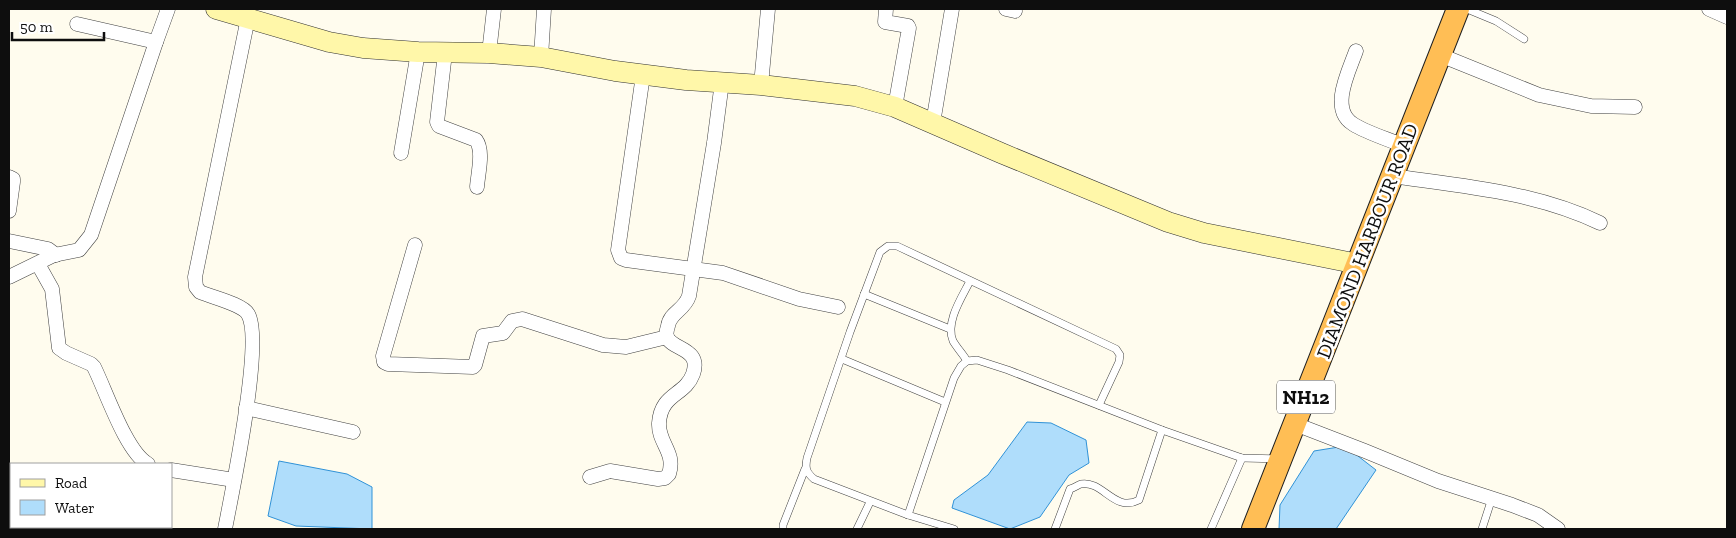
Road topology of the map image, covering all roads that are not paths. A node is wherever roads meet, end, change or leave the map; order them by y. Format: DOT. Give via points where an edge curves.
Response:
graph roads {
  1 [pos="168,9"];
  2 [pos="216,9"];
  3 [pos="494,9"];
  4 [pos="544,9"];
  5 [pos="768,9"];
  6 [pos="886,9"];
  7 [pos="952,9"];
  8 [pos="1458,9"];
  9 [pos="1467,9"];
  10 [pos="1709,9"];
  11 [pos="1727,17"];
  12 [pos="248,18"];
  13 [pos="77,24"];
  14 [pos="1524,39"];
  15 [pos="156,42"];
  16 [pos="1356,51"];
  17 [pos="418,52"];
  18 [pos="445,52"];
  19 [pos="489,53"];
  20 [pos="1440,55"];
  21 [pos="540,57"];
  22 [pos="643,75"];
  23 [pos="722,82"];
  24 [pos="761,85"];
  25 [pos="895,107"];
  26 [pos="1635,107"];
  27 [pos="933,123"];
  28 [pos="1404,146"];
  29 [pos="402,153"];
  30 [pos="1392,176"];
  31 [pos="9,177"];
  32 [pos="477,187"];
  33 [pos="9,211"];
  34 [pos="1600,223"];
  35 [pos="9,241"];
  36 [pos="415,245"];
  37 [pos="56,255"];
  38 [pos="38,264"];
  39 [pos="1358,264"];
  40 [pos="694,270"];
  41 [pos="9,277"];
  42 [pos="970,281"];
  43 [pos="864,294"];
  44 [pos="838,307"];
  45 [pos="950,329"];
  46 [pos="667,337"];
  47 [pos="842,358"];
  48 [pos="967,361"];
  49 [pos="945,402"];
  50 [pos="1100,405"];
  51 [pos="246,408"];
  52 [pos="1295,424"];
  53 [pos="1162,430"];
  54 [pos="353,432"];
  55 [pos="1242,458"];
  56 [pos="1280,459"];
  57 [pos="146,463"];
  58 [pos="805,469"];
  59 [pos="172,470"];
  60 [pos="590,476"];
  61 [pos="234,480"];
  62 [pos="1492,498"];
  63 [pos="870,502"];
  64 [pos="908,515"];
  65 [pos="225,529"];
  66 [pos="783,529"];
  67 [pos="858,529"];
  68 [pos="954,529"];
  69 [pos="1055,529"];
  70 [pos="1211,529"];
  71 [pos="1253,529"];
  72 [pos="1482,529"];
  73 [pos="1558,529"];
  1 -- 15 [label="street"];
  2 -- 12 [label="main road"];
  3 -- 19 [label="street"];
  4 -- 21 [label="street"];
  5 -- 24 [label="street"];
  6 -- 25 [label="street" via="885,22 909,28"];
  7 -- 27 [label="street"];
  8 -- 20 [label="highway, DIAMOND HARBOUR ROAD / NH12"];
  9 -- 14 [label="lane" via="1496,21"];
  10 -- 11 [label="street"];
  12 -- 17 [label="main road" via="328,42"];
  12 -- 51 [label="street" via="195,278 200,292 244,310 248,315 252,351"];
  13 -- 15 [label="street"];
  15 -- 37 [label="street" via="91,235 79,250"];
  16 -- 28 [label="street" via="1344,83 1341,102 1345,116 1352,124"];
  17 -- 18 [label="main road"];
  17 -- 29 [label="street"];
  18 -- 19 [label="main road"];
  18 -- 32 [label="street" via="437,122 438,126 478,142"];
  19 -- 21 [label="main road"];
  20 -- 26 [label="street" via="1539,95 1590,106"];
  20 -- 28 [label="highway, DIAMOND HARBOUR ROAD / NH12"];
  21 -- 22 [label="main road"];
  22 -- 23 [label="main road"];
  22 -- 40 [label="street" via="619,255 626,260"];
  23 -- 24 [label="main road"];
  23 -- 40 [label="street"];
  24 -- 25 [label="main road" via="855,96"];
  25 -- 27 [label="main road"];
  27 -- 39 [label="main road" via="1168,222 1204,233"];
  28 -- 30 [label="highway, DIAMOND HARBOUR ROAD / NH12"];
  30 -- 34 [label="street" via="1502,193 1575,211"];
  30 -- 39 [label="highway, DIAMOND HARBOUR ROAD / NH12"];
  31 -- 33 [label="street" via="14,182"];
  35 -- 37 [label="street" via="48,249"];
  36 -- 46 [label="street" via="383,356 388,364 473,367 483,336 503,333 512,321 522,319 603,345 626,346"];
  37 -- 38 [label="street"];
  38 -- 41 [label="street"];
  38 -- 57 [label="street" via="52,289 59,348 94,367 132,449"];
  39 -- 52 [label="highway, DIAMOND HARBOUR ROAD / NH12"];
  40 -- 44 [label="street" via="723,273 799,299"];
  40 -- 46 [label="street" via="688,301 670,317"];
  42 -- 43 [label="lane" via="898,246 888,246 880,252"];
  42 -- 45 [label="lane"];
  42 -- 50 [label="lane" via="1116,349 1120,355 1119,362"];
  43 -- 45 [label="lane"];
  43 -- 47 [label="lane"];
  45 -- 48 [label="lane" via="953,341"];
  46 -- 60 [label="street" via="688,352 694,363 689,381 666,402 659,421 661,436 672,460 669,474 658,479 610,471"];
  47 -- 49 [label="lane"];
  47 -- 58 [label="lane" via="806,458"];
  48 -- 49 [label="lane" via="954,378"];
  48 -- 50 [label="lane" via="977,360 1008,370"];
  49 -- 64 [label="lane"];
  50 -- 53 [label="lane"];
  51 -- 54 [label="street"];
  51 -- 61 [label="street"];
  52 -- 56 [label="highway, DIAMOND HARBOUR ROAD / NH12"];
  52 -- 62 [label="street" via="1438,481"];
  53 -- 55 [label="lane"];
  53 -- 69 [label="lane" via="1139,500 1131,504 1122,503 1090,485 1080,484 1070,489"];
  55 -- 56 [label="lane"];
  55 -- 70 [label="lane"];
  56 -- 71 [label="highway, DIAMOND HARBOUR ROAD / NH12"];
  58 -- 63 [label="lane" via="814,479"];
  58 -- 66 [label="lane"];
  59 -- 61 [label="street"];
  61 -- 65 [label="street"];
  62 -- 72 [label="lane"];
  62 -- 73 [label="street" via="1538,515"];
  63 -- 64 [label="lane"];
  63 -- 67 [label="lane"];
  64 -- 68 [label="lane"];
}
